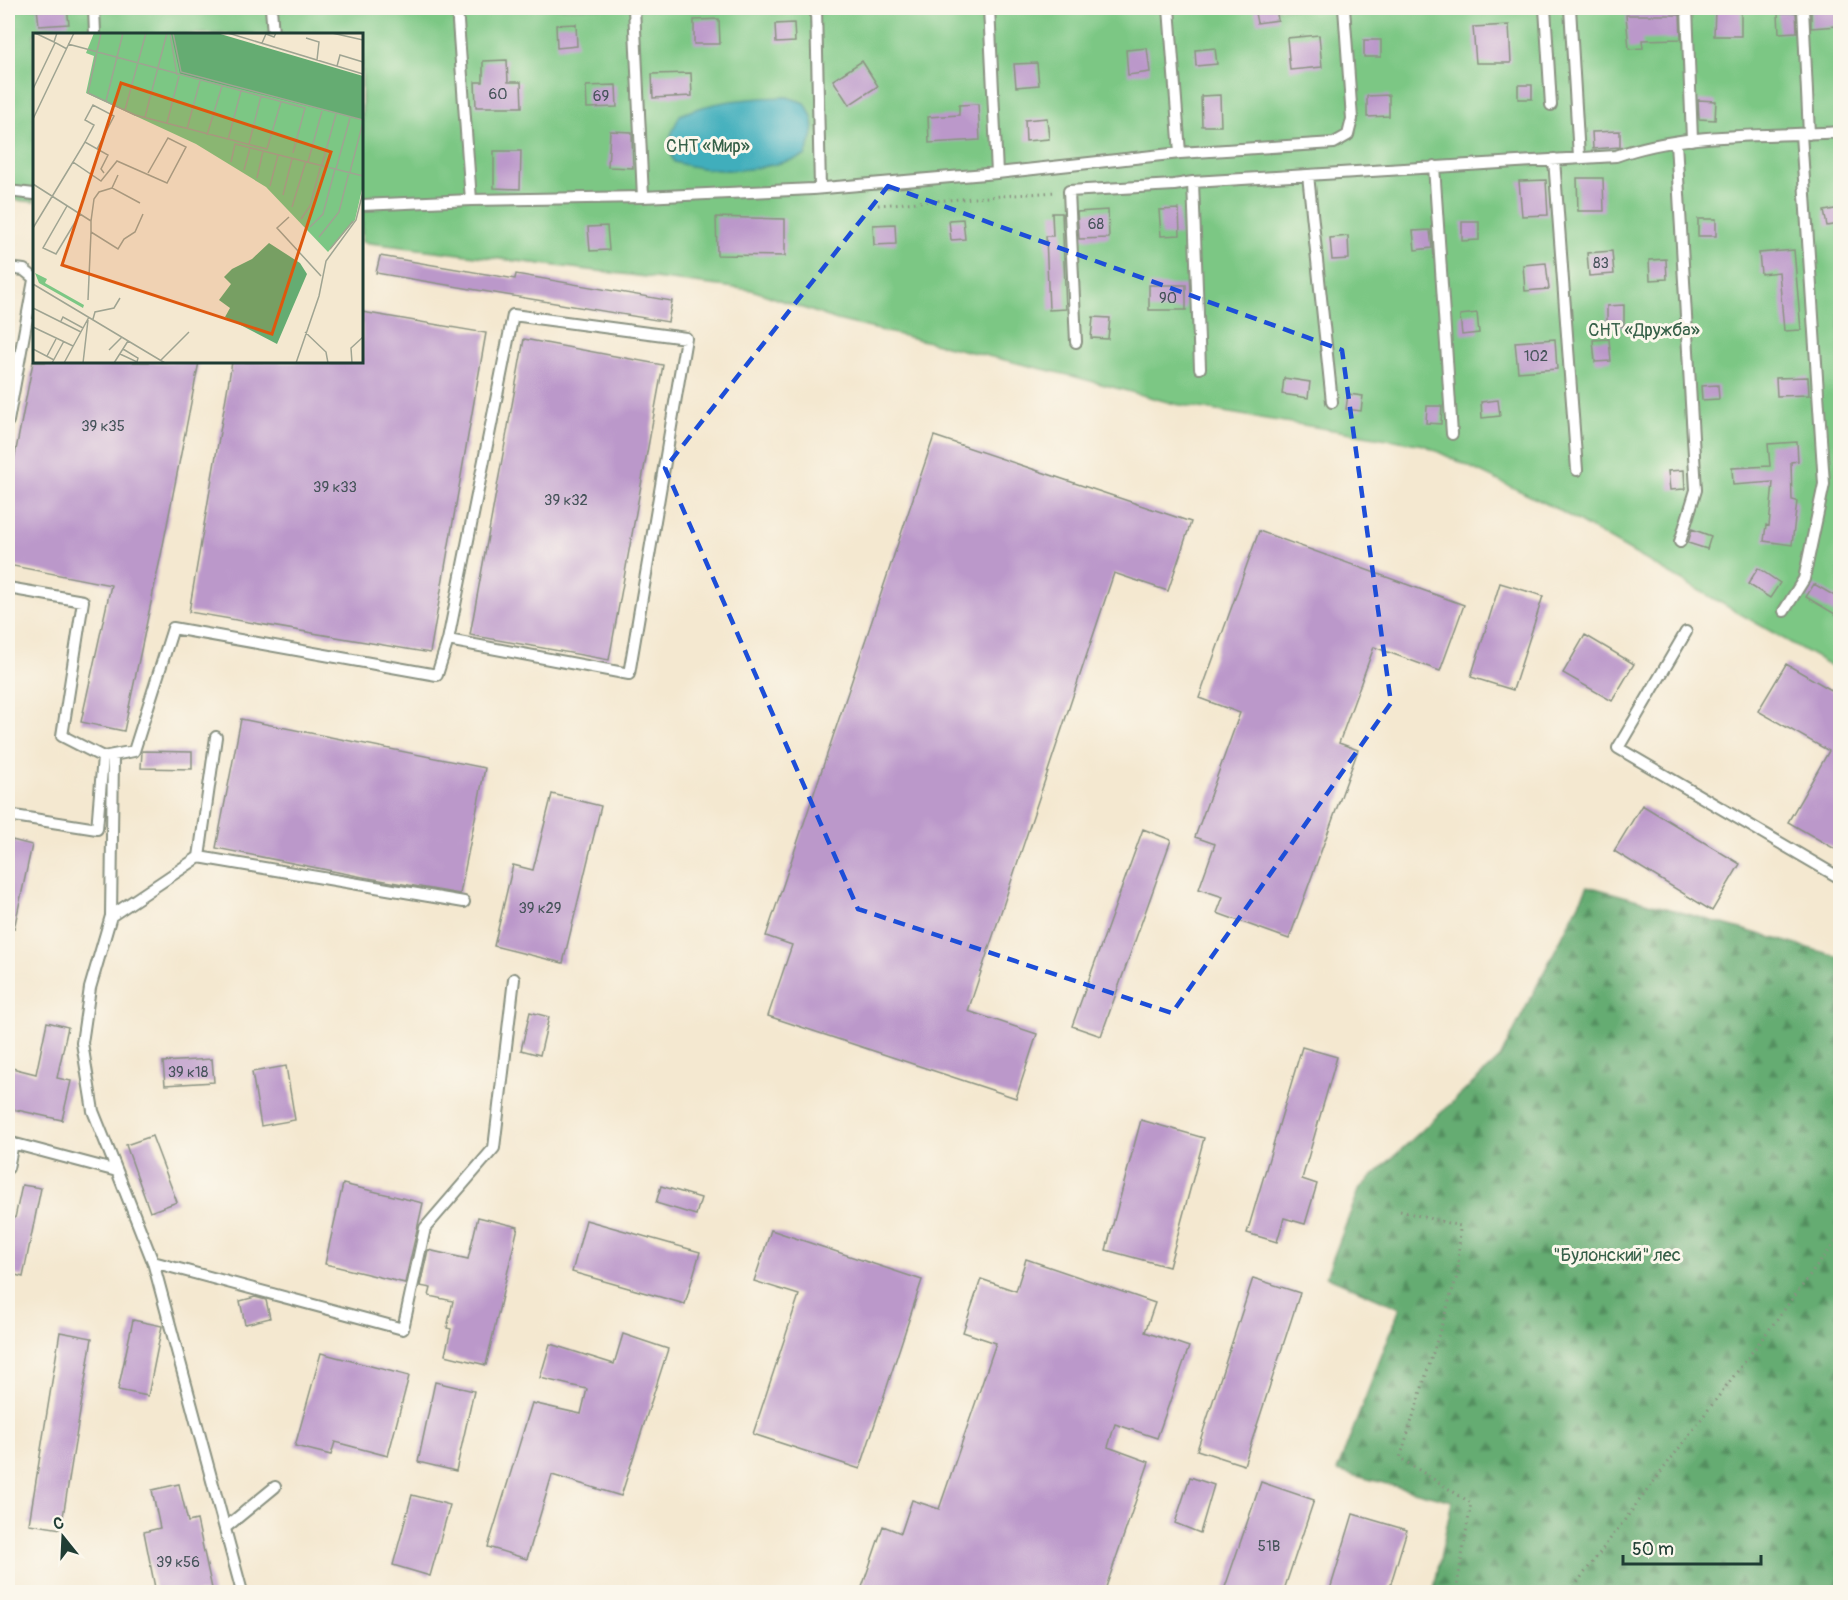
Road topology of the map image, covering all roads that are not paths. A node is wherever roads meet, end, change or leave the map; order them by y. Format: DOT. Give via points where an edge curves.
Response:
graph roads {
  1 [pos="94,8"];
  2 [pos="271,8"];
  3 [pos="457,8"];
  4 [pos="634,8"];
  5 [pos="816,8"];
  6 [pos="989,8"];
  7 [pos="1169,8"];
  8 [pos="1344,8"];
  9 [pos="1545,8"];
  10 [pos="1570,8"];
  11 [pos="1687,8"];
  12 [pos="1803,8"];
  13 [pos="95,33"];
  14 [pos="273,33"];
  15 [pos="1551,105"];
  16 [pos="1840,132"];
  17 [pos="1805,134"];
  18 [pos="1692,140"];
  19 [pos="1676,142"];
  20 [pos="1180,153"];
  21 [pos="1579,158"];
  22 [pos="1554,159"];
  23 [pos="1434,166"];
  24 [pos="997,173"];
  25 [pos="1308,175"];
  26 [pos="1193,182"];
  27 [pos="820,188"];
  28 [pos="8,191"];
  29 [pos="33,194"];
  30 [pos="643,197"];
  31 [pos="471,200"];
  32 [pos="363,205"];
  33 [pos="8,268"];
  34 [pos="33,278"];
  35 [pos="33,284"];
  36 [pos="1076,342"];
  37 [pos="1200,368"];
  38 [pos="1332,402"];
  39 [pos="8,421"];
  40 [pos="1452,434"];
  41 [pos="1577,470"];
  42 [pos="1680,542"];
  43 [pos="8,588"];
  44 [pos="1784,610"];
  45 [pos="1686,632"];
  46 [pos="448,640"];
  47 [pos="216,737"];
  48 [pos="108,756"];
  49 [pos="8,815"];
  50 [pos="200,857"];
  51 [pos="1840,878"];
  52 [pos="464,902"];
  53 [pos="111,916"];
  54 [pos="514,979"];
  55 [pos="10,1143"];
  56 [pos="8,1168"];
  57 [pos="117,1171"];
  58 [pos="153,1262"];
  59 [pos="275,1487"];
  60 [pos="225,1528"];
  61 [pos="242,1593"];
  1 -- 13 [label="lane"];
  2 -- 14 [label="lane"];
  3 -- 31 [label="lane"];
  4 -- 30 [label="lane"];
  5 -- 27 [label="lane"];
  6 -- 24 [label="lane"];
  7 -- 20 [label="lane"];
  8 -- 20 [label="lane" via="1352,119 1348,135 1334,143"];
  9 -- 15 [label="lane"];
  10 -- 21 [label="lane"];
  11 -- 18 [label="lane"];
  12 -- 17 [label="lane"];
  16 -- 17 [label="lane"];
  17 -- 18 [label="lane"];
  17 -- 44 [label="lane" via="1824,484 1804,579"];
  18 -- 19 [label="lane"];
  19 -- 21 [label="lane" via="1637,148 1616,156"];
  19 -- 42 [label="lane" via="1696,490"];
  20 -- 24 [label="lane"];
  21 -- 22 [label="lane"];
  22 -- 23 [label="lane"];
  22 -- 41 [label="lane"];
  23 -- 25 [label="lane"];
  23 -- 40 [label="lane"];
  24 -- 27 [label="lane"];
  25 -- 26 [label="lane"];
  25 -- 38 [label="lane"];
  26 -- 36 [label="lane" via="1069,191"];
  26 -- 37 [label="lane"];
  27 -- 30 [label="lane"];
  28 -- 29 [label="lane"];
  30 -- 31 [label="lane"];
  31 -- 32 [label="lane"];
  33 -- 34 [label="lane" via="24,270"];
  35 -- 39 [label="lane"];
  43 -- 48 [label="lane" via="83,601 62,736"];
  45 -- 51 [label="lane" via="1618,748"];
  46 -- 46 [label="lane" via="629,674 686,338 513,315"];
  46 -- 48 [label="lane" via="437,675 172,627 134,751"];
  47 -- 50 [label="lane"];
  48 -- 49 [label="lane" via="97,829"];
  48 -- 53 [label="lane"];
  50 -- 52 [label="lane"];
  50 -- 53 [label="lane"];
  53 -- 57 [label="lane" via="90,988 82,1042 93,1111"];
  54 -- 58 [label="lane" via="494,1148 425,1228 404,1329"];
  55 -- 56 [label="lane"];
  55 -- 57 [label="lane"];
  57 -- 58 [label="lane"];
  58 -- 60 [label="lane"];
  59 -- 60 [label="lane"];
  60 -- 61 [label="lane"];
}
